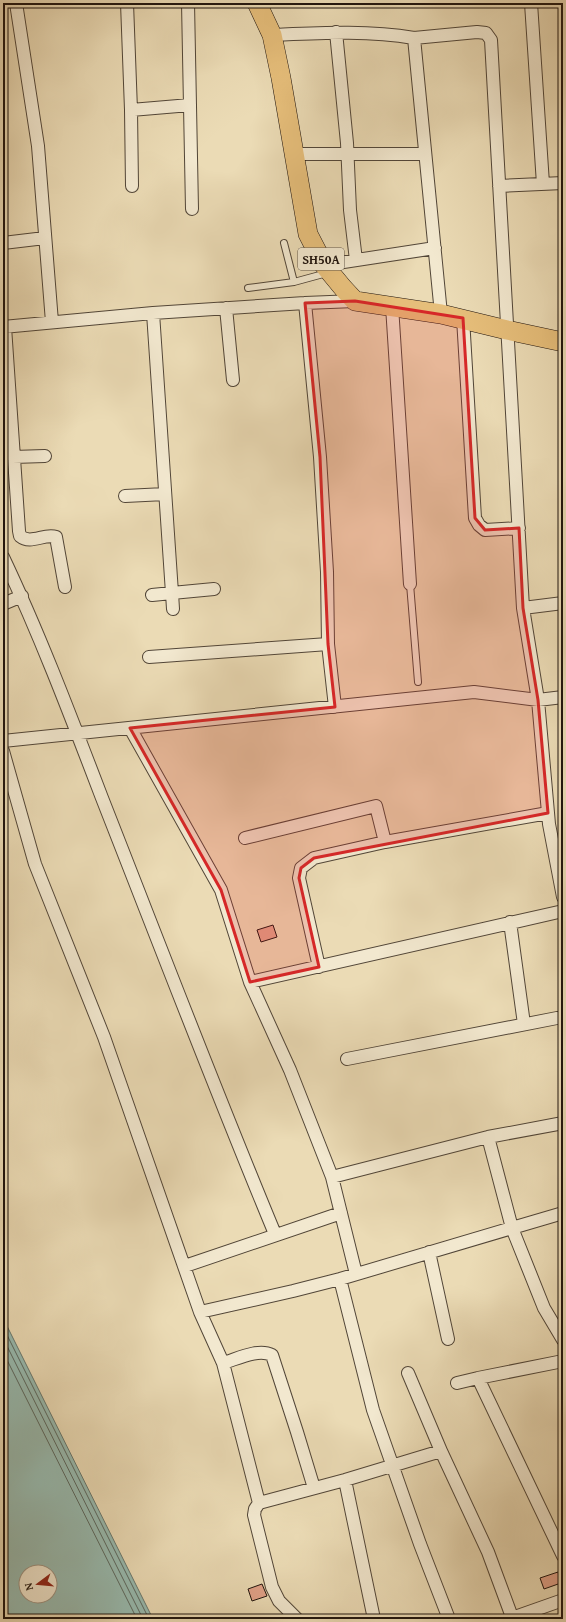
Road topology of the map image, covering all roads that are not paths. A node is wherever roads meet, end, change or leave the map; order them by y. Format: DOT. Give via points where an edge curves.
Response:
graph roads {
  1 [pos="16,3"];
  2 [pos="127,3"];
  3 [pos="188,3"];
  4 [pos="257,3"];
  5 [pos="531,3"];
  6 [pos="336,32"];
  7 [pos="272,35"];
  8 [pos="414,38"];
  9 [pos="190,104"];
  10 [pos="131,110"];
  11 [pos="294,154"];
  12 [pos="348,154"];
  13 [pos="425,154"];
  14 [pos="563,183"];
  15 [pos="543,184"];
  16 [pos="132,186"];
  17 [pos="499,186"];
  18 [pos="192,210"];
  19 [pos="45,238"];
  20 [pos="3,242"];
  21 [pos="284,244"];
  22 [pos="435,248"];
  23 [pos="356,260"];
  24 [pos="327,268"];
  25 [pos="294,282"];
  26 [pos="248,288"];
  27 [pos="355,301"];
  28 [pos="305,302"];
  29 [pos="392,306"];
  30 [pos="226,308"];
  31 [pos="153,313"];
  32 [pos="441,314"];
  33 [pos="463,318"];
  34 [pos="52,322"];
  35 [pos="4,327"];
  36 [pos="507,330"];
  37 [pos="563,342"];
  38 [pos="233,380"];
  39 [pos="45,456"];
  40 [pos="13,457"];
  41 [pos="165,494"];
  42 [pos="125,496"];
  43 [pos="518,528"];
  44 [pos="3,557"];
  45 [pos="410,584"];
  46 [pos="65,588"];
  47 [pos="214,589"];
  48 [pos="172,593"];
  49 [pos="152,595"];
  50 [pos="22,596"];
  51 [pos="563,603"];
  52 [pos="3,604"];
  53 [pos="524,608"];
  54 [pos="173,609"];
  55 [pos="328,644"];
  56 [pos="149,656"];
  57 [pos="418,682"];
  58 [pos="563,697"];
  59 [pos="538,700"];
  60 [pos="335,707"];
  61 [pos="130,728"];
  62 [pos="77,733"];
  63 [pos="3,741"];
  64 [pos="3,751"];
  65 [pos="548,813"];
  66 [pos="245,838"];
  67 [pos="385,842"];
  68 [pos="563,897"];
  69 [pos="563,910"];
  70 [pos="510,922"];
  71 [pos="319,966"];
  72 [pos="250,982"];
  73 [pos="557,1018"];
  74 [pos="524,1024"];
  75 [pos="347,1059"];
  76 [pos="563,1123"];
  77 [pos="488,1137"];
  78 [pos="332,1178"];
  79 [pos="341,1213"];
  80 [pos="563,1213"];
  81 [pos="512,1228"];
  82 [pos="275,1234"];
  83 [pos="429,1252"];
  84 [pos="185,1266"];
  85 [pos="356,1274"];
  86 [pos="340,1279"];
  87 [pos="200,1312"];
  88 [pos="448,1339"];
  89 [pos="563,1340"];
  90 [pos="563,1361"];
  91 [pos="223,1363"];
  92 [pos="408,1373"];
  93 [pos="478,1378"];
  94 [pos="457,1383"];
  95 [pos="441,1451"];
  96 [pos="392,1465"];
  97 [pos="345,1480"];
  98 [pos="314,1488"];
  99 [pos="259,1503"];
  100 [pos="563,1556"];
  101 [pos="563,1600"];
  102 [pos="510,1618"];
  103 [pos="298,1619"];
  104 [pos="374,1619"];
  105 [pos="449,1619"];
  1 -- 19 [label="street" via="38,146"];
  2 -- 10 [label="street"];
  3 -- 9 [label="street"];
  4 -- 7 [label="main road, SH50A"];
  5 -- 15 [label="street"];
  6 -- 7 [label="street"];
  6 -- 8 [label="street" via="395,34"];
  6 -- 12 [label="street"];
  7 -- 11 [label="main road, SH50A"];
  8 -- 13 [label="street"];
  8 -- 17 [label="street" via="477,32 486,33 492,40"];
  9 -- 10 [label="street"];
  9 -- 18 [label="street"];
  10 -- 16 [label="street"];
  11 -- 12 [label="street"];
  11 -- 24 [label="main road, SH50A" via="308,234"];
  12 -- 13 [label="street"];
  12 -- 23 [label="street" via="350,210"];
  13 -- 22 [label="street"];
  14 -- 15 [label="street"];
  15 -- 17 [label="street"];
  17 -- 36 [label="street"];
  19 -- 20 [label="street"];
  19 -- 34 [label="street"];
  21 -- 25 [label="lane"];
  22 -- 23 [label="street"];
  22 -- 32 [label="street"];
  23 -- 24 [label="street"];
  24 -- 25 [label="lane" via="313,278"];
  24 -- 27 [label="main road, SH50A"];
  25 -- 26 [label="lane"];
  27 -- 28 [label="street"];
  27 -- 29 [label="main road"];
  28 -- 30 [label="street"];
  28 -- 55 [label="street" via="320,457 327,572"];
  29 -- 32 [label="main road"];
  29 -- 45 [label="street"];
  30 -- 31 [label="street"];
  30 -- 38 [label="street"];
  31 -- 34 [label="street"];
  31 -- 41 [label="street"];
  32 -- 33 [label="main road"];
  33 -- 36 [label="main road"];
  33 -- 43 [label="street" via="475,518 485,530"];
  34 -- 35 [label="street"];
  35 -- 40 [label="street"];
  36 -- 37 [label="main road"];
  36 -- 43 [label="street"];
  39 -- 40 [label="street"];
  40 -- 46 [label="street" via="20,536 28,540 56,537"];
  41 -- 42 [label="street"];
  41 -- 48 [label="street"];
  43 -- 53 [label="street"];
  44 -- 50 [label="street"];
  45 -- 57 [label="lane"];
  47 -- 48 [label="street"];
  48 -- 49 [label="street"];
  48 -- 54 [label="street"];
  50 -- 52 [label="street"];
  50 -- 62 [label="street"];
  51 -- 53 [label="street"];
  53 -- 59 [label="street"];
  55 -- 56 [label="street"];
  55 -- 60 [label="street"];
  58 -- 59 [label="street"];
  59 -- 60 [label="street" via="474,692"];
  59 -- 65 [label="street"];
  60 -- 61 [label="street"];
  61 -- 62 [label="street"];
  61 -- 72 [label="street" via="220,890"];
  62 -- 63 [label="street"];
  62 -- 82 [label="street" via="226,1117"];
  64 -- 84 [label="street" via="36,864 104,1038"];
  65 -- 67 [label="street"];
  65 -- 68 [label="street"];
  66 -- 67 [label="street" via="376,806"];
  67 -- 71 [label="street" via="314,858 301,868 299,878"];
  69 -- 70 [label="street"];
  70 -- 71 [label="street"];
  70 -- 74 [label="street"];
  71 -- 72 [label="street"];
  72 -- 78 [label="street" via="290,1070"];
  73 -- 74 [label="street"];
  74 -- 75 [label="street"];
  76 -- 77 [label="street"];
  77 -- 78 [label="street"];
  77 -- 81 [label="street"];
  78 -- 79 [label="street"];
  79 -- 82 [label="street"];
  79 -- 85 [label="street"];
  80 -- 81 [label="street"];
  81 -- 83 [label="street"];
  81 -- 89 [label="street" via="544,1308"];
  82 -- 84 [label="street"];
  83 -- 85 [label="street"];
  83 -- 88 [label="street"];
  84 -- 87 [label="street"];
  85 -- 86 [label="street"];
  86 -- 87 [label="street"];
  86 -- 96 [label="street" via="373,1410"];
  87 -- 91 [label="street"];
  90 -- 93 [label="street"];
  91 -- 98 [label="street" via="259,1352 272,1355"];
  91 -- 99 [label="street"];
  92 -- 95 [label="street"];
  93 -- 94 [label="street"];
  93 -- 100 [label="street"];
  95 -- 96 [label="street"];
  95 -- 102 [label="street" via="488,1552"];
  96 -- 97 [label="street"];
  96 -- 105 [label="street"];
  97 -- 98 [label="street"];
  97 -- 104 [label="street"];
  98 -- 99 [label="street"];
  99 -- 103 [label="street" via="254,1515 272,1587 279,1601"];
  101 -- 102 [label="street"];
}
